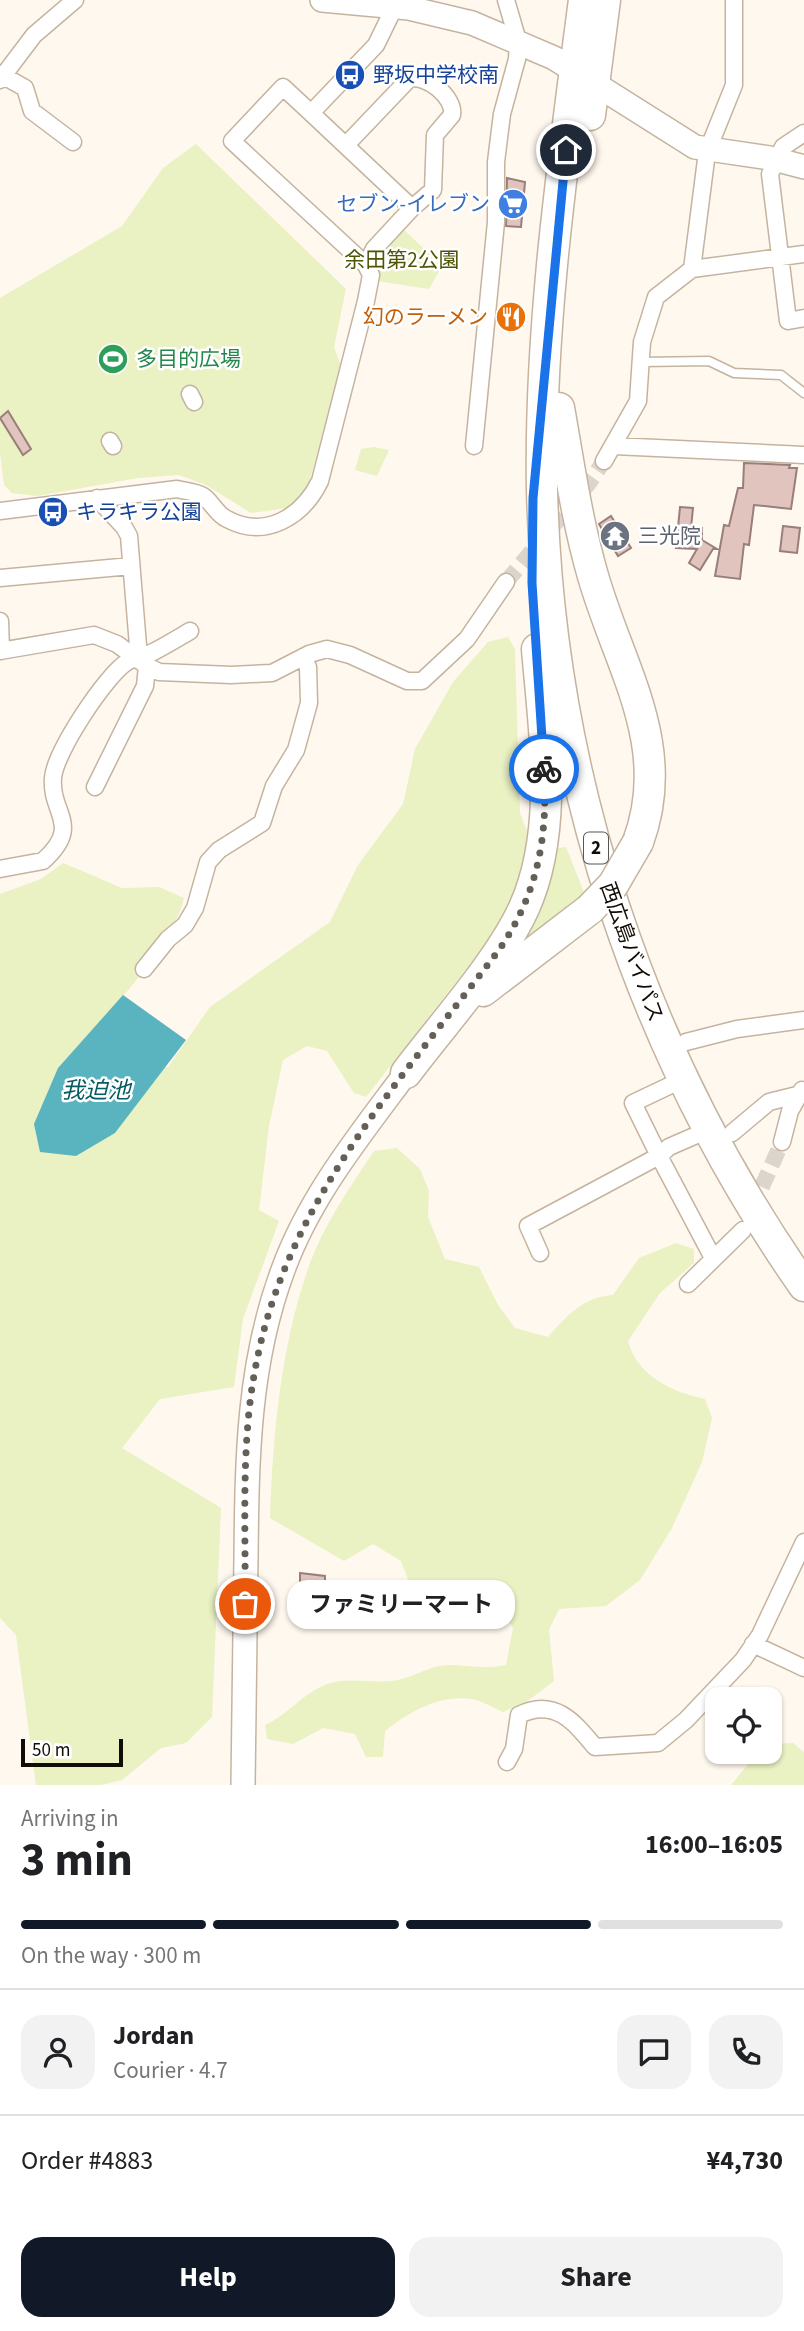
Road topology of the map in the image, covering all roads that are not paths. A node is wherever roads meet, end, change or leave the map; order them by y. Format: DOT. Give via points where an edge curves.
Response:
graph roads {
  1 [pos="75,0"];
  2 [pos="322,0"];
  3 [pos="506,0"];
  4 [pos="584,0"];
  5 [pos="605,0"];
  6 [pos="734,0"];
  7 [pos="395,6"];
  8 [pos="517,41"];
  9 [pos="1,77"];
  10 [pos="584,78"];
  11 [pos="311,113"];
  12 [pos="804,133"];
  13 [pos="73,142"];
  14 [pos="346,145"];
  15 [pos="708,150"];
  16 [pos="775,159"];
  17 [pos="804,167"];
  18 [pos="412,208"];
  19 [pos="804,254"];
  20 [pos="780,257"];
  21 [pos="366,265"];
  22 [pos="692,269"];
  23 [pos="804,318"];
  24 [pos="641,362"];
  25 [pos="545,366"];
  26 [pos="804,393"];
  27 [pos="559,408"];
  28 [pos="474,446"];
  29 [pos="614,446"];
  30 [pos="804,454"];
  31 [pos="604,461"];
  32 [pos="97,498"];
  33 [pos="0,511"];
  34 [pos="131,566"];
  35 [pos="0,578"];
  36 [pos="506,582"];
  37 [pos="0,621"];
  38 [pos="190,631"];
  39 [pos="1,651"];
  40 [pos="303,657"];
  41 [pos="143,662"];
  42 [pos="101,784"];
  43 [pos="0,869"];
  44 [pos="144,969"];
  45 [pos="804,1020"];
  46 [pos="686,1042"];
  47 [pos="406,1073"];
  48 [pos="673,1084"];
  49 [pos="800,1091"];
  50 [pos="720,1132"];
  51 [pos="782,1142"];
  52 [pos="659,1156"];
  53 [pos="743,1230"];
  54 [pos="540,1253"];
  55 [pos="804,1255"];
  56 [pos="713,1258"];
  57 [pos="688,1284"];
  58 [pos="804,1286"];
  59 [pos="804,1542"];
  60 [pos="754,1644"];
  61 [pos="804,1668"];
  62 [pos="507,1762"];
  63 [pos="243,1785"];
  1 -- 9 [label="street" via="34,36"];
  2 -- 7 [label="street"];
  3 -- 8 [label="street"];
  4 -- 10 [label="highway, 西広島バイパス / 2"];
  5 -- 10 [label="highway, 西広島バイパス / 2"];
  6 -- 15 [label="street" via="734,85"];
  7 -- 8 [label="street" via="441,14"];
  7 -- 11 [label="street" via="376,45"];
  8 -- 10 [label="street"];
  8 -- 28 [label="street" via="496,162 496,222"];
  9 -- 13 [label="street" via="24,88 33,111"];
  10 -- 15 [label="street" via="692,145"];
  10 -- 25 [label="highway, 西広島バイパス / 2"];
  10 -- 27 [label="highway, 西広島バイパス / 2"];
  11 -- 14 [label="street"];
  11 -- 21 [label="street" via="283,87 232,141"];
  12 -- 16 [label="street" via="783,147"];
  14 -- 18 [label="street"];
  14 -- 18 [label="street" via="409,79 425,79 450,101 453,115 435,135 433,190"];
  15 -- 16 [label="street"];
  15 -- 22 [label="street"];
  16 -- 17 [label="street"];
  16 -- 20 [label="street" via="770,174"];
  18 -- 21 [label="street" via="374,249"];
  19 -- 20 [label="street"];
  20 -- 22 [label="street"];
  20 -- 23 [label="street" via="788,321"];
  21 -- 32 [label="street" via="371,275 366,301 320,481 311,500 295,515 276,525 249,526 225,519 203,496 177,489"];
  22 -- 24 [label="street" via="656,297 642,342"];
  24 -- 26 [label="lane" via="709,361 734,373 780,375"];
  24 -- 29 [label="street" via="638,401"];
  25 -- 47 [label="highway" via="535,456 532,551 545,820 533,887 512,930"];
  25 -- 50 [label="highway, 西広島バイパス / 2" via="542,449 547,573 555,655 572,750 623,936 653,1013"];
  27 -- 46 [label="highway, 西広島バイパス / 2" via="563,554 581,703 599,792 638,921"];
  27 -- 47 [label="highway, bridge" via="582,538 646,728 652,778 648,811 638,842 613,885 590,909 494,981 447,1025"];
  29 -- 30 [label="street"];
  29 -- 31 [label="street"];
  32 -- 33 [label="street"];
  32 -- 34 [label="street" via="124,527"];
  34 -- 35 [label="street"];
  34 -- 41 [label="street"];
  36 -- 40 [label="street" via="467,639 422,681 407,681 327,649"];
  37 -- 39 [label="street"];
  38 -- 41 [label="street"];
  39 -- 41 [label="street" via="94,635"];
  40 -- 41 [label="street" via="272,673 253,675 159,672"];
  40 -- 44 [label="street" via="308,667 309,703 296,750 274,786 262,823 208,862 186,925"];
  41 -- 42 [label="street" via="145,686"];
  41 -- 43 [label="street" via="128,662 111,676 62,749 53,790 64,820 54,850 39,863"];
  45 -- 46 [label="street"];
  46 -- 50 [label="highway, 西広島バイパス / 2"];
  47 -- 63 [label="street" via="325,1184 302,1225 283,1268 257,1357 248,1437"];
  48 -- 52 [label="street" via="633,1103"];
  49 -- 50 [label="street" via="769,1102"];
  49 -- 51 [label="street"];
  50 -- 52 [label="street" via="669,1147"];
  50 -- 55 [label="highway, 西広島バイパス / 2"];
  50 -- 58 [label="highway, 西広島バイパス / 2" via="753,1209"];
  52 -- 54 [label="street" via="528,1226"];
  52 -- 56 [label="street"];
  53 -- 56 [label="street"];
  56 -- 57 [label="street"];
  59 -- 60 [label="street"];
  60 -- 61 [label="street"];
  60 -- 62 [label="street" via="687,1720 659,1743 596,1747 568,1715 532,1709 519,1714 514,1749"];
}
